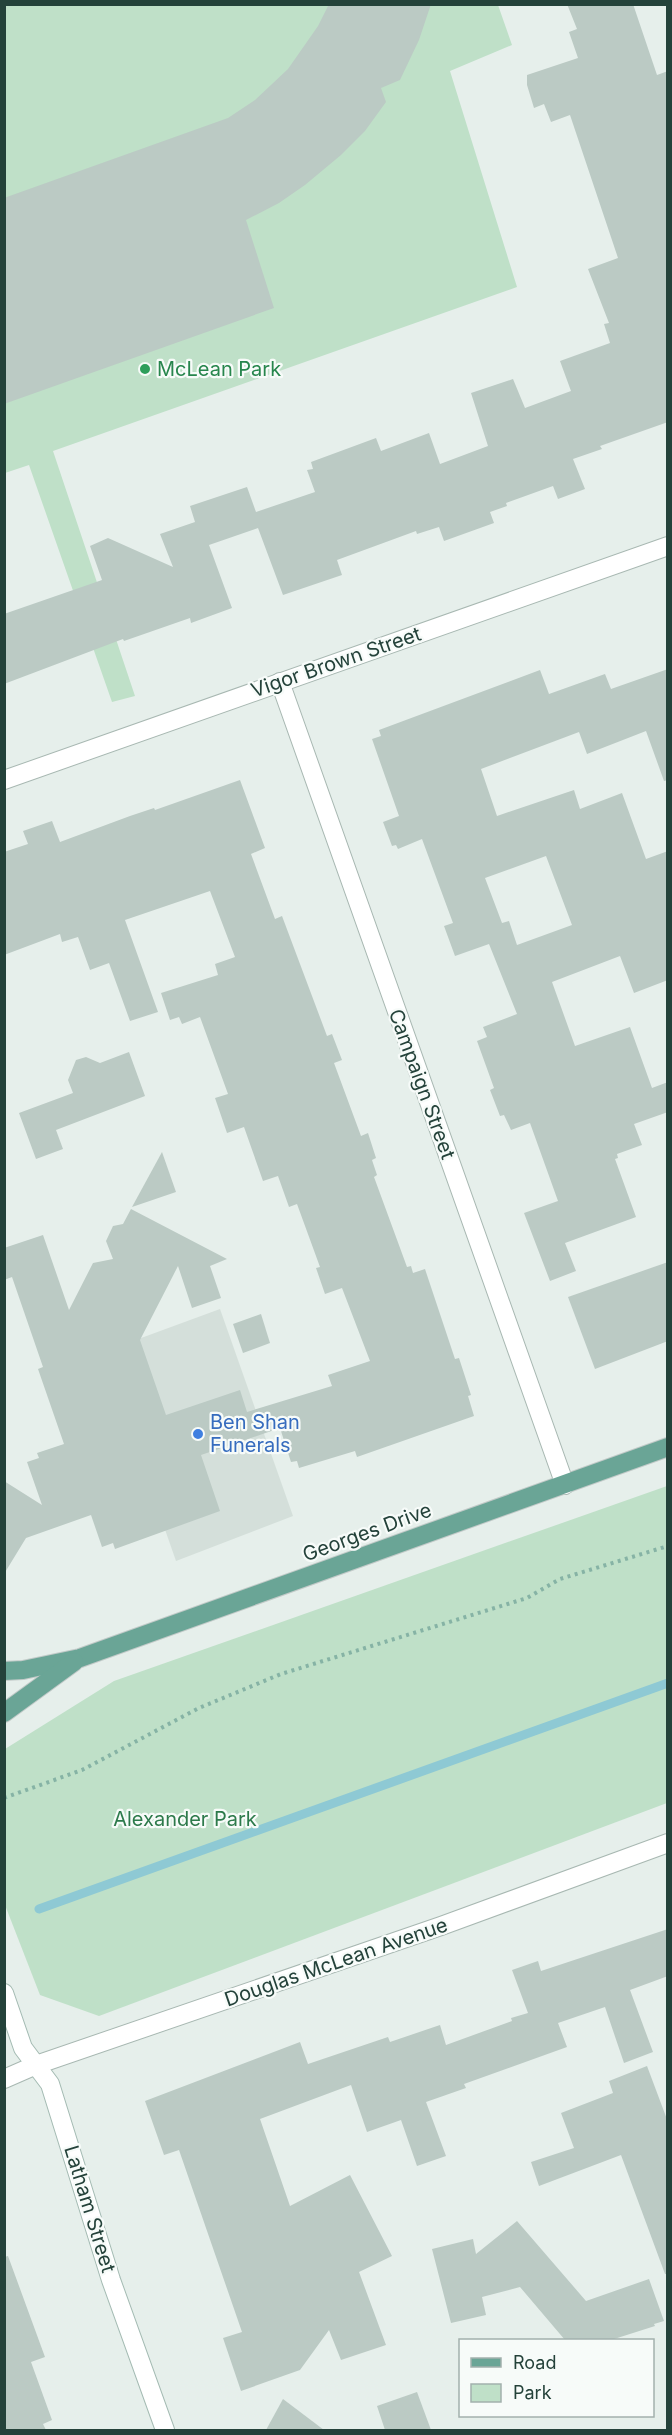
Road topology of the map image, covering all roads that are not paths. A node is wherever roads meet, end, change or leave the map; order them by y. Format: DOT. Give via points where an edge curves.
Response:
graph roads {
  1 [pos="668,546"];
  2 [pos="279,682"];
  3 [pos="4,780"];
  4 [pos="668,1446"];
  5 [pos="565,1485"];
  6 [pos="80,1658"];
  7 [pos="4,1671"];
  8 [pos="4,1713"];
  9 [pos="668,1843"];
  10 [pos="4,1993"];
  11 [pos="36,2066"];
  12 [pos="4,2079"];
  13 [pos="165,2430"];
  1 -- 2 [label="street, Vigor Brown Street"];
  2 -- 3 [label="street, Vigor Brown Street"];
  2 -- 5 [label="street, Campaign Street"];
  4 -- 5 [label="main road, Georges Drive"];
  5 -- 6 [label="main road, Georges Drive"];
  6 -- 7 [label="main road, Georges Drive"];
  6 -- 8 [label="main road, Georges Drive"];
  9 -- 11 [label="street, Douglas McLean Avenue"];
  10 -- 11 [label="street, Latham Street" via="23,2048"];
  11 -- 12 [label="street, Douglas McLean Avenue"];
  11 -- 13 [label="street, Latham Street" via="50,2084 111,2280"];
}
